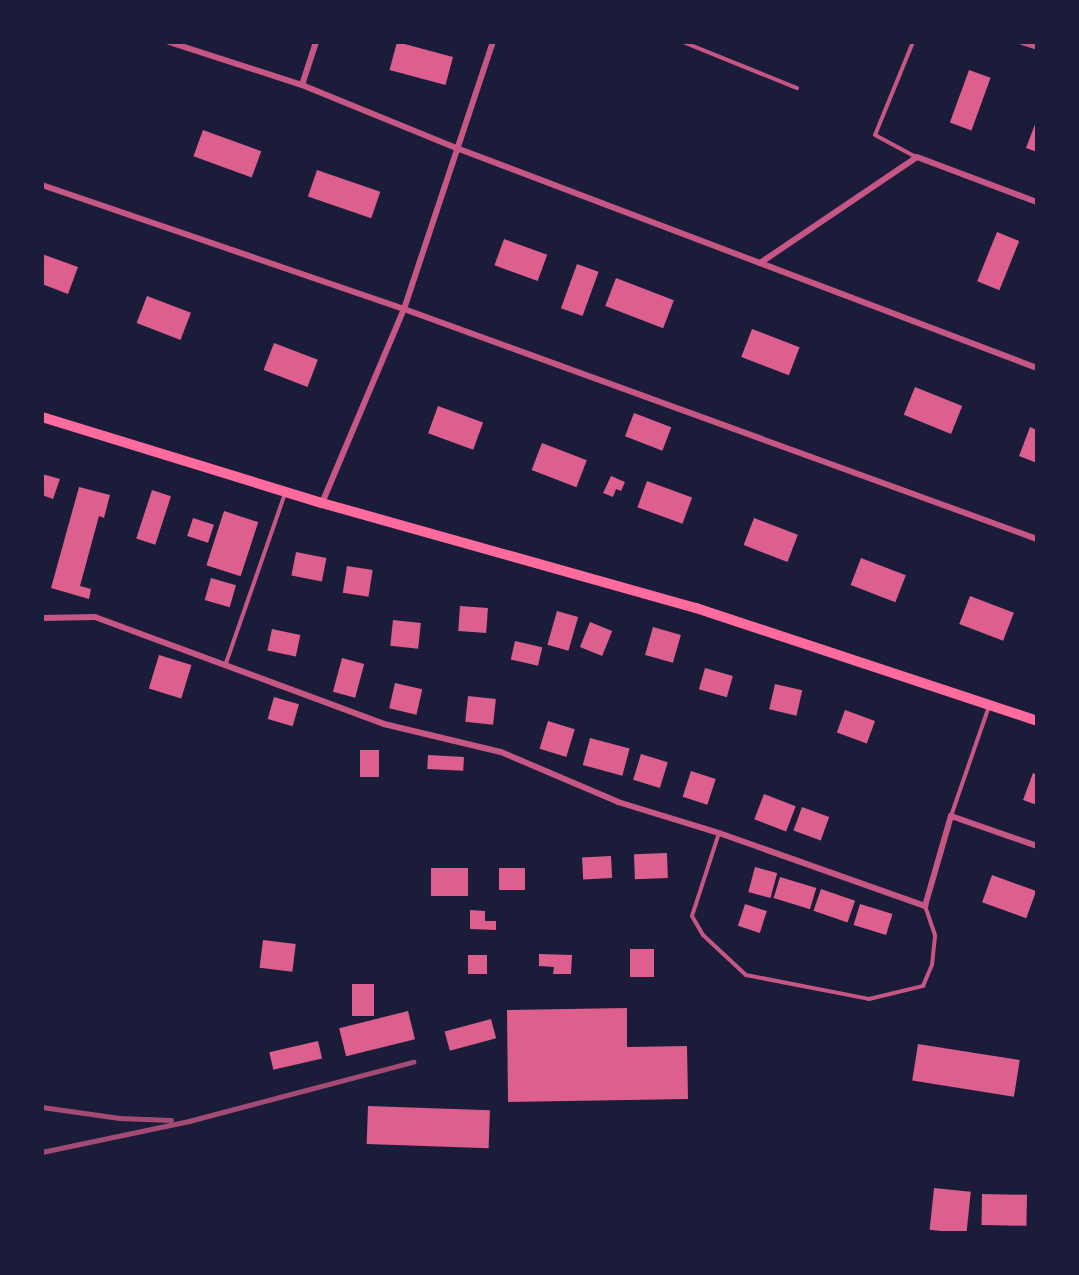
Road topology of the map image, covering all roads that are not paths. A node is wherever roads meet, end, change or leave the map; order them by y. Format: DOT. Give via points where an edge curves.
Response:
graph roads {
  1 [pos="169,42"];
  2 [pos="316,42"];
  3 [pos="493,42"];
  4 [pos="683,42"];
  5 [pos="913,42"];
  6 [pos="1023,42"];
  7 [pos="183,44"];
  8 [pos="1037,47"];
  9 [pos="302,85"];
  10 [pos="797,88"];
  11 [pos="459,149"];
  12 [pos="917,157"];
  13 [pos="42,185"];
  14 [pos="1037,202"];
  15 [pos="760,263"];
  16 [pos="404,309"];
  17 [pos="1037,368"];
  18 [pos="42,417"];
  19 [pos="286,492"];
  20 [pos="322,503"];
  21 [pos="1037,539"];
  22 [pos="42,618"];
  23 [pos="226,663"];
  24 [pos="990,705"];
  25 [pos="1037,721"];
  26 [pos="951,816"];
  27 [pos="719,833"];
  28 [pos="1037,846"];
  29 [pos="925,906"];
  1 -- 7 [label="street"];
  2 -- 9 [label="street"];
  3 -- 11 [label="street"];
  4 -- 10 [label="lane"];
  5 -- 12 [label="lane" via="875,135"];
  6 -- 8 [label="street"];
  7 -- 9 [label="street"];
  9 -- 11 [label="street"];
  11 -- 15 [label="street"];
  11 -- 16 [label="street"];
  12 -- 14 [label="street"];
  12 -- 15 [label="street"];
  13 -- 16 [label="street"];
  15 -- 17 [label="street"];
  16 -- 20 [label="street"];
  16 -- 21 [label="street"];
  18 -- 19 [label="main road"];
  19 -- 20 [label="main road"];
  19 -- 23 [label="lane"];
  20 -- 24 [label="main road" via="696,608"];
  22 -- 23 [label="street" via="95,616"];
  23 -- 27 [label="street" via="384,724 501,752 618,802"];
  24 -- 25 [label="main road"];
  24 -- 26 [label="lane"];
  26 -- 28 [label="street"];
  26 -- 29 [label="street"];
  27 -- 29 [label="street"];
  27 -- 29 [label="lane" via="692,916 703,935 746,975 869,999 923,986 932,964 935,935"];
}
